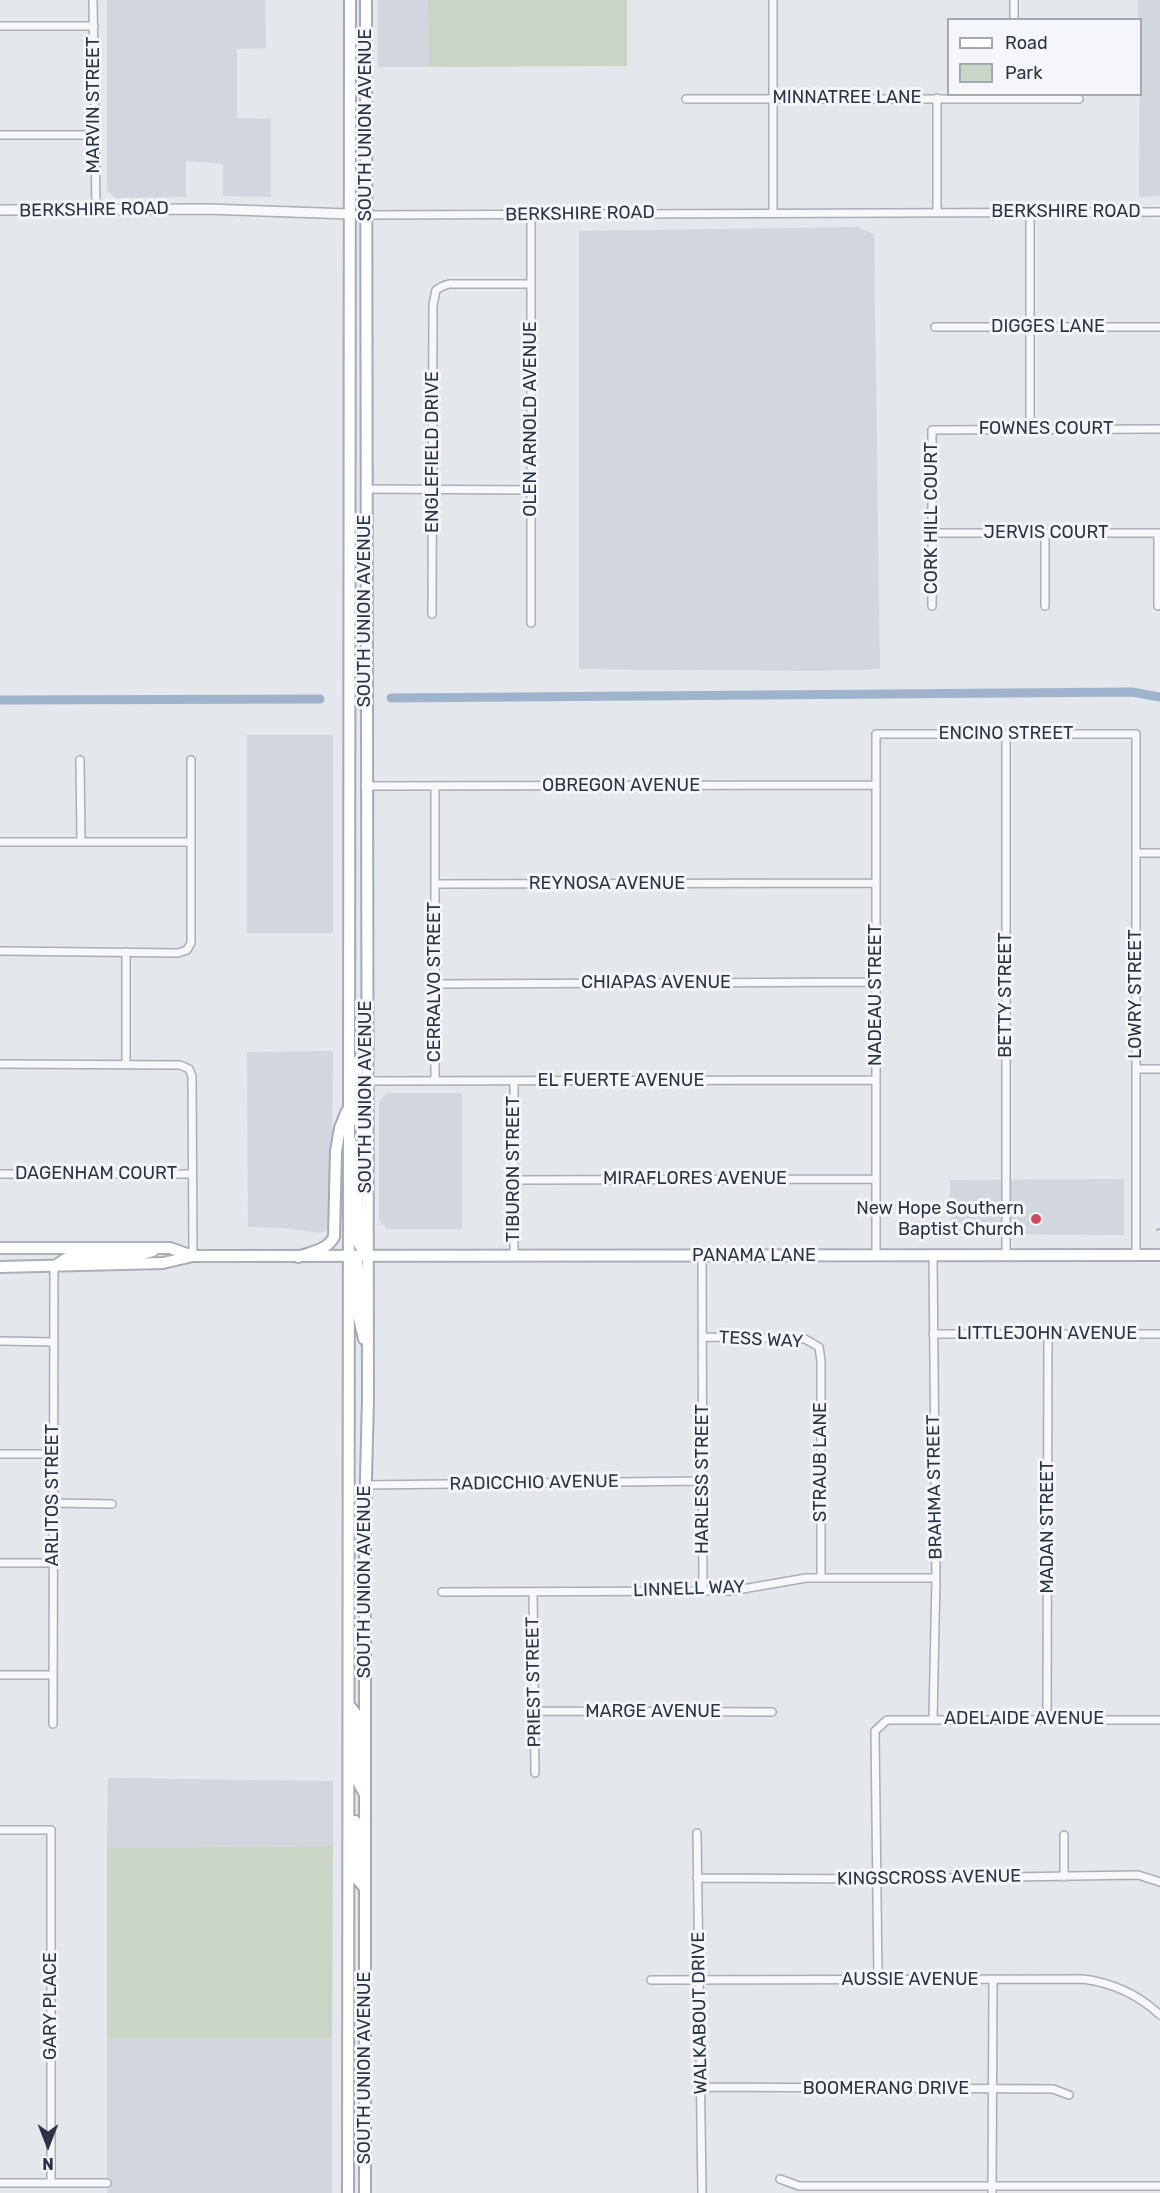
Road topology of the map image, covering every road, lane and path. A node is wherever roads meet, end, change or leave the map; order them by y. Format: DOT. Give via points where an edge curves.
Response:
graph roads {
  1 [pos="93,0"];
  2 [pos="350,0"];
  3 [pos="366,0"];
  4 [pos="773,0"];
  5 [pos="1014,0"];
  6 [pos="1014,18"];
  7 [pos="0,26"];
  8 [pos="94,26"];
  9 [pos="1014,96"];
  10 [pos="773,98"];
  11 [pos="937,98"];
  12 [pos="686,99"];
  13 [pos="1079,99"];
  14 [pos="0,135"];
  15 [pos="94,135"];
  16 [pos="0,210"];
  17 [pos="96,210"];
  18 [pos="1030,212"];
  19 [pos="1160,212"];
  20 [pos="773,213"];
  21 [pos="937,213"];
  22 [pos="349,214"];
  23 [pos="366,215"];
  24 [pos="531,215"];
  25 [pos="531,284"];
  26 [pos="935,327"];
  27 [pos="1030,327"];
  28 [pos="1160,327"];
  29 [pos="1030,429"];
  30 [pos="1160,429"];
  31 [pos="932,430"];
  32 [pos="365,489"];
  33 [pos="433,490"];
  34 [pos="531,490"];
  35 [pos="932,533"];
  36 [pos="1045,533"];
  37 [pos="1159,533"];
  38 [pos="932,606"];
  39 [pos="1045,606"];
  40 [pos="1158,606"];
  41 [pos="432,614"];
  42 [pos="531,623"];
  43 [pos="876,734"];
  44 [pos="1006,734"];
  45 [pos="1136,734"];
  46 [pos="80,760"];
  47 [pos="191,760"];
  48 [pos="876,785"];
  49 [pos="366,786"];
  50 [pos="435,786"];
  51 [pos="0,842"];
  52 [pos="81,842"];
  53 [pos="191,842"];
  54 [pos="1136,853"];
  55 [pos="1160,853"];
  56 [pos="876,883"];
  57 [pos="435,884"];
  58 [pos="0,951"];
  59 [pos="126,952"];
  60 [pos="876,982"];
  61 [pos="436,984"];
  62 [pos="349,1062"];
  63 [pos="126,1063"];
  64 [pos="0,1064"];
  65 [pos="1136,1069"];
  66 [pos="1160,1069"];
  67 [pos="876,1080"];
  68 [pos="366,1081"];
  69 [pos="435,1081"];
  70 [pos="514,1081"];
  71 [pos="349,1106"];
  72 [pos="349,1137"];
  73 [pos="367,1148"];
  74 [pos="0,1174"];
  75 [pos="192,1174"];
  76 [pos="876,1179"];
  77 [pos="514,1180"];
  78 [pos="0,1248"];
  79 [pos="164,1248"];
  80 [pos="1006,1255"];
  81 [pos="1136,1255"];
  82 [pos="1160,1255"];
  83 [pos="193,1256"];
  84 [pos="349,1256"];
  85 [pos="367,1256"];
  86 [pos="514,1256"];
  87 [pos="702,1256"];
  88 [pos="876,1256"];
  89 [pos="933,1256"];
  90 [pos="298,1257"];
  91 [pos="0,1267"];
  92 [pos="54,1267"];
  93 [pos="933,1334"];
  94 [pos="1048,1334"];
  95 [pos="1160,1334"];
  96 [pos="703,1337"];
  97 [pos="0,1341"];
  98 [pos="53,1342"];
  99 [pos="819,1347"];
  100 [pos="368,1354"];
  101 [pos="703,1367"];
  102 [pos="0,1454"];
  103 [pos="53,1454"];
  104 [pos="703,1481"];
  105 [pos="366,1485"];
  106 [pos="53,1503"];
  107 [pos="112,1504"];
  108 [pos="0,1563"];
  109 [pos="53,1563"];
  110 [pos="821,1577"];
  111 [pos="936,1578"];
  112 [pos="703,1591"];
  113 [pos="442,1592"];
  114 [pos="534,1592"];
  115 [pos="0,1675"];
  116 [pos="53,1675"];
  117 [pos="349,1705"];
  118 [pos="534,1711"];
  119 [pos="772,1712"];
  120 [pos="933,1719"];
  121 [pos="1047,1719"];
  122 [pos="1160,1719"];
  123 [pos="54,1724"];
  124 [pos="535,1773"];
  125 [pos="364,1793"];
  126 [pos="349,1815"];
  127 [pos="0,1830"];
  128 [pos="697,1833"];
  129 [pos="1064,1834"];
  130 [pos="1064,1877"];
  131 [pos="697,1878"];
  132 [pos="877,1879"];
  133 [pos="1160,1882"];
  134 [pos="365,1888"];
  135 [pos="651,1980"];
  136 [pos="699,1980"];
  137 [pos="878,1980"];
  138 [pos="993,1981"];
  139 [pos="1160,2015"];
  140 [pos="701,2087"];
  141 [pos="993,2090"];
  142 [pos="1069,2095"];
  143 [pos="780,2179"];
  144 [pos="0,2183"];
  145 [pos="51,2183"];
  146 [pos="107,2183"];
  147 [pos="1160,2186"];
  148 [pos="992,2189"];
  149 [pos="348,2193"];
  150 [pos="365,2193"];
  151 [pos="702,2193"];
  1 -- 8 [label="street, MARVIN STREET"];
  2 -- 22 [label="main road, SOUTH UNION AVENUE"];
  3 -- 23 [label="main road, SOUTH UNION AVENUE"];
  4 -- 10 [label="street"];
  5 -- 6 [label="street"];
  7 -- 8 [label="street"];
  8 -- 15 [label="street, MARVIN STREET"];
  9 -- 11 [label="street, MINNATREE LANE"];
  9 -- 13 [label="street, MINNATREE LANE"];
  10 -- 11 [label="street, MINNATREE LANE"];
  10 -- 12 [label="street, MINNATREE LANE"];
  10 -- 20 [label="street"];
  11 -- 21 [label="street"];
  14 -- 15 [label="street"];
  15 -- 17 [label="street, MARVIN STREET"];
  16 -- 17 [label="street, BERKSHIRE ROAD"];
  17 -- 22 [label="street, BERKSHIRE ROAD"];
  18 -- 19 [label="street, BERKSHIRE ROAD"];
  18 -- 21 [label="street, BERKSHIRE ROAD"];
  18 -- 27 [label="street"];
  20 -- 21 [label="street, BERKSHIRE ROAD"];
  20 -- 24 [label="street, BERKSHIRE ROAD"];
  22 -- 23 [label="street, BERKSHIRE ROAD"];
  22 -- 62 [label="main road, SOUTH UNION AVENUE"];
  23 -- 24 [label="street, BERKSHIRE ROAD"];
  23 -- 32 [label="main road, SOUTH UNION AVENUE"];
  24 -- 25 [label="street, OLEN ARNOLD AVENUE"];
  25 -- 33 [label="street, ENGLEFIELD DRIVE" via="449,284 436,290"];
  25 -- 34 [label="street, OLEN ARNOLD AVENUE"];
  26 -- 27 [label="street, DIGGES LANE"];
  27 -- 28 [label="street, DIGGES LANE"];
  27 -- 29 [label="street"];
  29 -- 30 [label="street, FOWNES COURT"];
  29 -- 31 [label="street, FOWNES COURT"];
  31 -- 35 [label="street, CORK HILL COURT"];
  32 -- 33 [label="street"];
  32 -- 49 [label="main road, SOUTH UNION AVENUE"];
  33 -- 34 [label="street"];
  33 -- 41 [label="street, ENGLEFIELD DRIVE"];
  34 -- 42 [label="street, OLEN ARNOLD AVENUE"];
  35 -- 36 [label="street, JERVIS COURT"];
  35 -- 38 [label="street, CORK HILL COURT"];
  36 -- 37 [label="street, JERVIS COURT"];
  36 -- 39 [label="street"];
  37 -- 40 [label="street"];
  43 -- 44 [label="street, ENCINO STREET"];
  43 -- 48 [label="street, NADEAU STREET"];
  44 -- 45 [label="street, ENCINO STREET"];
  44 -- 80 [label="street, BETTY STREET"];
  45 -- 54 [label="street, LOWRY STREET"];
  46 -- 52 [label="street"];
  47 -- 53 [label="street"];
  48 -- 50 [label="street, OBREGON AVENUE"];
  48 -- 56 [label="street, NADEAU STREET"];
  49 -- 50 [label="street, OBREGON AVENUE"];
  49 -- 68 [label="main road, SOUTH UNION AVENUE"];
  50 -- 57 [label="street"];
  51 -- 52 [label="street"];
  52 -- 53 [label="street"];
  53 -- 59 [label="street" via="191,943 187,950"];
  54 -- 55 [label="street"];
  54 -- 65 [label="street, LOWRY STREET"];
  56 -- 57 [label="street, REYNOSA AVENUE"];
  56 -- 60 [label="street, NADEAU STREET"];
  57 -- 61 [label="street, CERRALVO STREET"];
  58 -- 59 [label="street"];
  59 -- 63 [label="street"];
  60 -- 61 [label="street, CHIAPAS AVENUE"];
  60 -- 67 [label="street, NADEAU STREET"];
  61 -- 69 [label="street, CERRALVO STREET"];
  62 -- 71 [label="main road, SOUTH UNION AVENUE"];
  62 -- 73 [label="main road" via="357,1068 358,1122"];
  63 -- 64 [label="street"];
  63 -- 75 [label="street" via="180,1065 189,1069"];
  65 -- 66 [label="street"];
  65 -- 81 [label="street, LOWRY STREET"];
  67 -- 70 [label="street, EL FUERTE AVENUE"];
  67 -- 76 [label="street, NADEAU STREET"];
  68 -- 69 [label="street, EL FUERTE AVENUE"];
  68 -- 73 [label="main road, SOUTH UNION AVENUE"];
  69 -- 70 [label="street, EL FUERTE AVENUE"];
  70 -- 77 [label="street, TIBURON STREET"];
  71 -- 72 [label="main road, SOUTH UNION AVENUE"];
  71 -- 90 [label="main road" via="336,1151 334,1237 323,1249"];
  72 -- 84 [label="main road, SOUTH UNION AVENUE"];
  72 -- 85 [label="main road" via="357,1157 358,1238"];
  73 -- 85 [label="main road, SOUTH UNION AVENUE"];
  74 -- 75 [label="street, DAGENHAM COURT"];
  75 -- 83 [label="street"];
  76 -- 77 [label="street, MIRAFLORES AVENUE"];
  76 -- 88 [label="street, NADEAU STREET"];
  77 -- 86 [label="street, TIBURON STREET"];
  78 -- 79 [label="main road"];
  79 -- 83 [label="main road"];
  79 -- 92 [label="main road" via="138,1255 67,1258"];
  80 -- 81 [label="main road, PANAMA LANE"];
  80 -- 89 [label="main road, PANAMA LANE"];
  81 -- 82 [label="main road, PANAMA LANE"];
  83 -- 90 [label="main road, PANAMA LANE"];
  83 -- 92 [label="main road" via="162,1263"];
  84 -- 85 [label="main road, PANAMA LANE"];
  84 -- 90 [label="main road, PANAMA LANE"];
  84 -- 100 [label="main road" via="357,1263 359,1318"];
  84 -- 117 [label="main road, SOUTH UNION AVENUE"];
  85 -- 86 [label="main road, PANAMA LANE"];
  85 -- 100 [label="main road, SOUTH UNION AVENUE"];
  86 -- 87 [label="main road, PANAMA LANE"];
  87 -- 88 [label="main road, PANAMA LANE"];
  87 -- 96 [label="street, TESS WAY"];
  88 -- 89 [label="main road, PANAMA LANE"];
  89 -- 93 [label="street, BRAHMA STREET"];
  91 -- 92 [label="main road"];
  92 -- 98 [label="street, ARLITOS STREET"];
  93 -- 94 [label="street, LITTLEJOHN AVENUE"];
  93 -- 111 [label="street, BRAHMA STREET"];
  94 -- 95 [label="street, LITTLEJOHN AVENUE"];
  94 -- 121 [label="street, MADAN STREET"];
  96 -- 99 [label="street, TESS WAY" via="806,1339"];
  96 -- 101 [label="street, TESS WAY"];
  97 -- 98 [label="street"];
  98 -- 103 [label="street, ARLITOS STREET"];
  99 -- 110 [label="street, STRAUB LANE"];
  100 -- 105 [label="main road, SOUTH UNION AVENUE"];
  101 -- 104 [label="street, HARLESS STREET"];
  102 -- 103 [label="street"];
  103 -- 106 [label="street, ARLITOS STREET"];
  104 -- 105 [label="street, RADICCHIO AVENUE"];
  104 -- 112 [label="street, HARLESS STREET"];
  105 -- 125 [label="main road, SOUTH UNION AVENUE"];
  106 -- 107 [label="street"];
  106 -- 109 [label="street, ARLITOS STREET"];
  108 -- 109 [label="street"];
  109 -- 116 [label="street, ARLITOS STREET"];
  110 -- 111 [label="street, LINNELL WAY"];
  110 -- 112 [label="street, LINNELL WAY" via="731,1591"];
  111 -- 120 [label="street, BRAHMA STREET"];
  112 -- 114 [label="street, LINNELL WAY"];
  113 -- 114 [label="street, LINNELL WAY"];
  114 -- 118 [label="street, PRIEST STREET"];
  115 -- 116 [label="street"];
  116 -- 123 [label="street, ARLITOS STREET"];
  117 -- 125 [label="main road" via="356,1714 357,1780"];
  117 -- 126 [label="main road, SOUTH UNION AVENUE"];
  118 -- 119 [label="street, MARGE AVENUE"];
  118 -- 124 [label="street, PRIEST STREET"];
  120 -- 121 [label="street, ADELAIDE AVENUE"];
  120 -- 132 [label="street, ADELAIDE AVENUE" via="887,1720 875,1731"];
  121 -- 122 [label="street, ADELAIDE AVENUE"];
  125 -- 134 [label="main road, SOUTH UNION AVENUE"];
  126 -- 134 [label="main road" via="356,1822 357,1879"];
  126 -- 149 [label="main road, SOUTH UNION AVENUE"];
  127 -- 145 [label="street, GARY PLACE" via="51,1830"];
  128 -- 131 [label="street, WALKABOUT DRIVE"];
  129 -- 130 [label="street"];
  130 -- 132 [label="street, KINGSCROSS AVENUE"];
  130 -- 133 [label="street, KINGSCROSS AVENUE" via="1138,1875"];
  131 -- 132 [label="street, KINGSCROSS AVENUE"];
  131 -- 136 [label="street, WALKABOUT DRIVE"];
  132 -- 137 [label="street"];
  134 -- 150 [label="main road, SOUTH UNION AVENUE"];
  135 -- 136 [label="street, AUSSIE AVENUE"];
  136 -- 137 [label="street, AUSSIE AVENUE"];
  136 -- 140 [label="street, WALKABOUT DRIVE"];
  137 -- 138 [label="street, AUSSIE AVENUE"];
  138 -- 139 [label="street, AUSSIE AVENUE" via="1099,1982 1143,2000"];
  138 -- 141 [label="street"];
  140 -- 141 [label="street, BOOMERANG DRIVE"];
  140 -- 151 [label="street, WALKABOUT DRIVE"];
  141 -- 142 [label="street, BOOMERANG DRIVE" via="1053,2089"];
  141 -- 148 [label="street"];
  143 -- 148 [label="street" via="799,2186"];
  144 -- 145 [label="street"];
  145 -- 146 [label="street"];
  147 -- 148 [label="street"];
}
